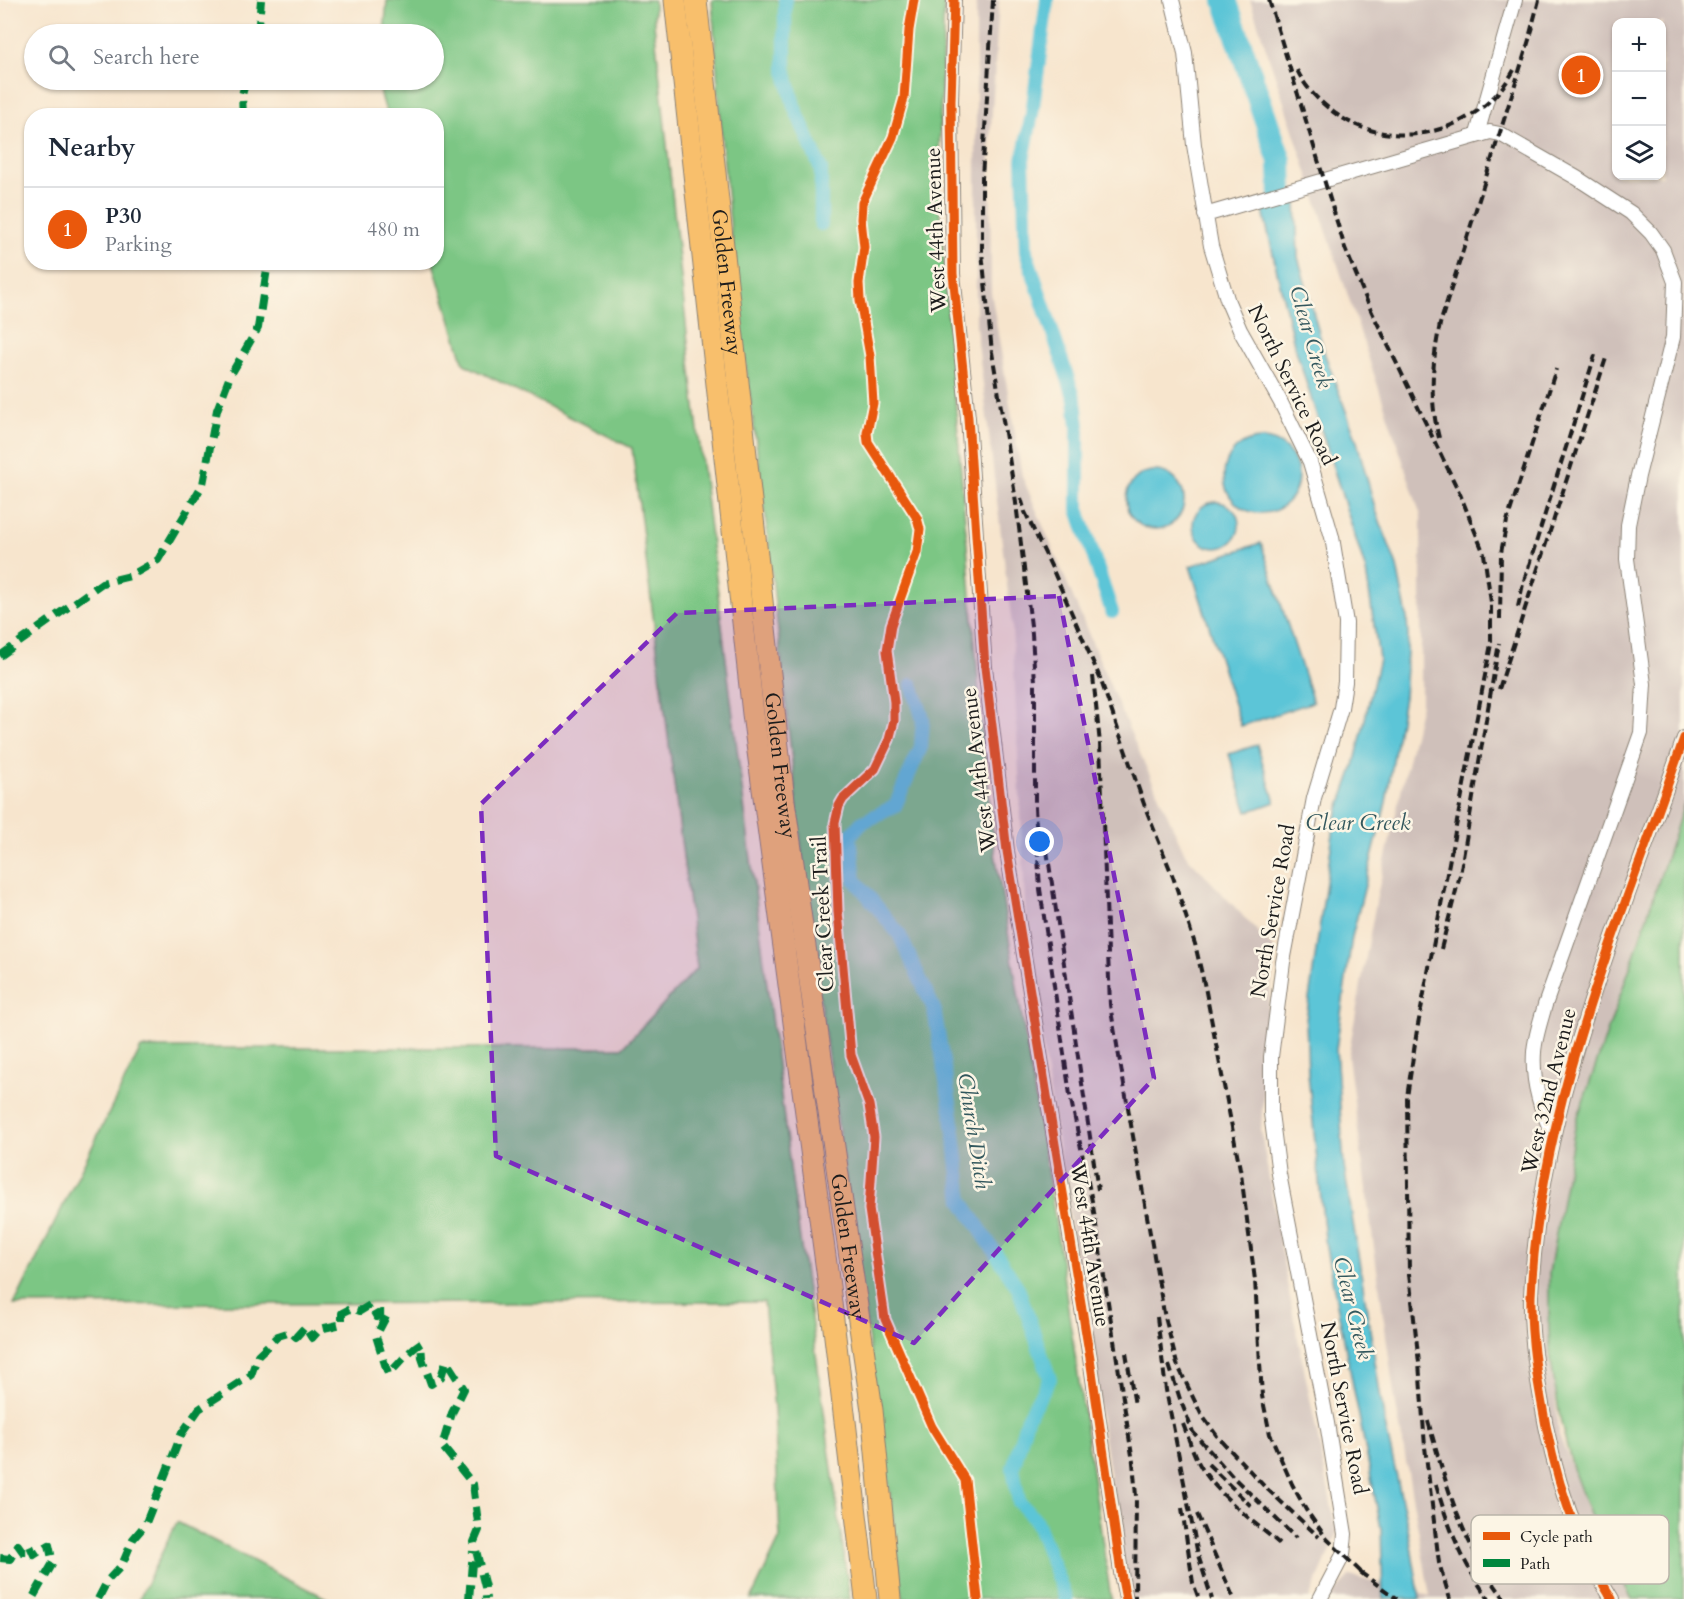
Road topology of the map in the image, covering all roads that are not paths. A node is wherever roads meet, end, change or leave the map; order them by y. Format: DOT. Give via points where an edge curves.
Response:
graph roads {
  1 [pos="675,0"];
  2 [pos="696,0"];
  3 [pos="954,0"];
  4 [pos="1172,0"];
  5 [pos="1515,0"];
  6 [pos="1477,134"];
  7 [pos="1205,215"];
  8 [pos="1684,738"];
  9 [pos="1553,1134"];
  10 [pos="1570,1515"];
  11 [pos="1604,1584"];
  12 [pos="866,1599"];
  13 [pos="890,1599"];
  14 [pos="1126,1599"];
  15 [pos="1320,1599"];
  16 [pos="1612,1599"];
  1 -- 12 [label="highway, Golden Freeway" via="753,714 832,1308"];
  2 -- 13 [label="highway, Golden Freeway" via="784,801 872,1410"];
  3 -- 14 [label="street, West 44th Avenue" via="953,274 969,429 985,667 1007,850"];
  4 -- 7 [label="street, North Service Road" via="1185,53"];
  5 -- 6 [label="street"];
  6 -- 7 [label="street"];
  6 -- 9 [label="street" via="1500,134 1631,213 1663,250 1675,282 1673,337 1628,525 1627,560 1644,684 1641,733 1545,1005 1534,1051 1541,1110"];
  7 -- 15 [label="street, North Service Road" via="1239,330 1310,462 1332,537 1346,623 1341,708 1311,809 1283,962 1271,1057 1271,1113 1279,1174 1345,1533 1342,1557"];
  8 -- 9 [label="street, West 32nd Avenue" via="1596,982"];
  9 -- 10 [label="street, West 32nd Avenue" via="1538,1218 1531,1297 1541,1402"];
  11 -- 16 [label="street, West 32nd Avenue"];
}
